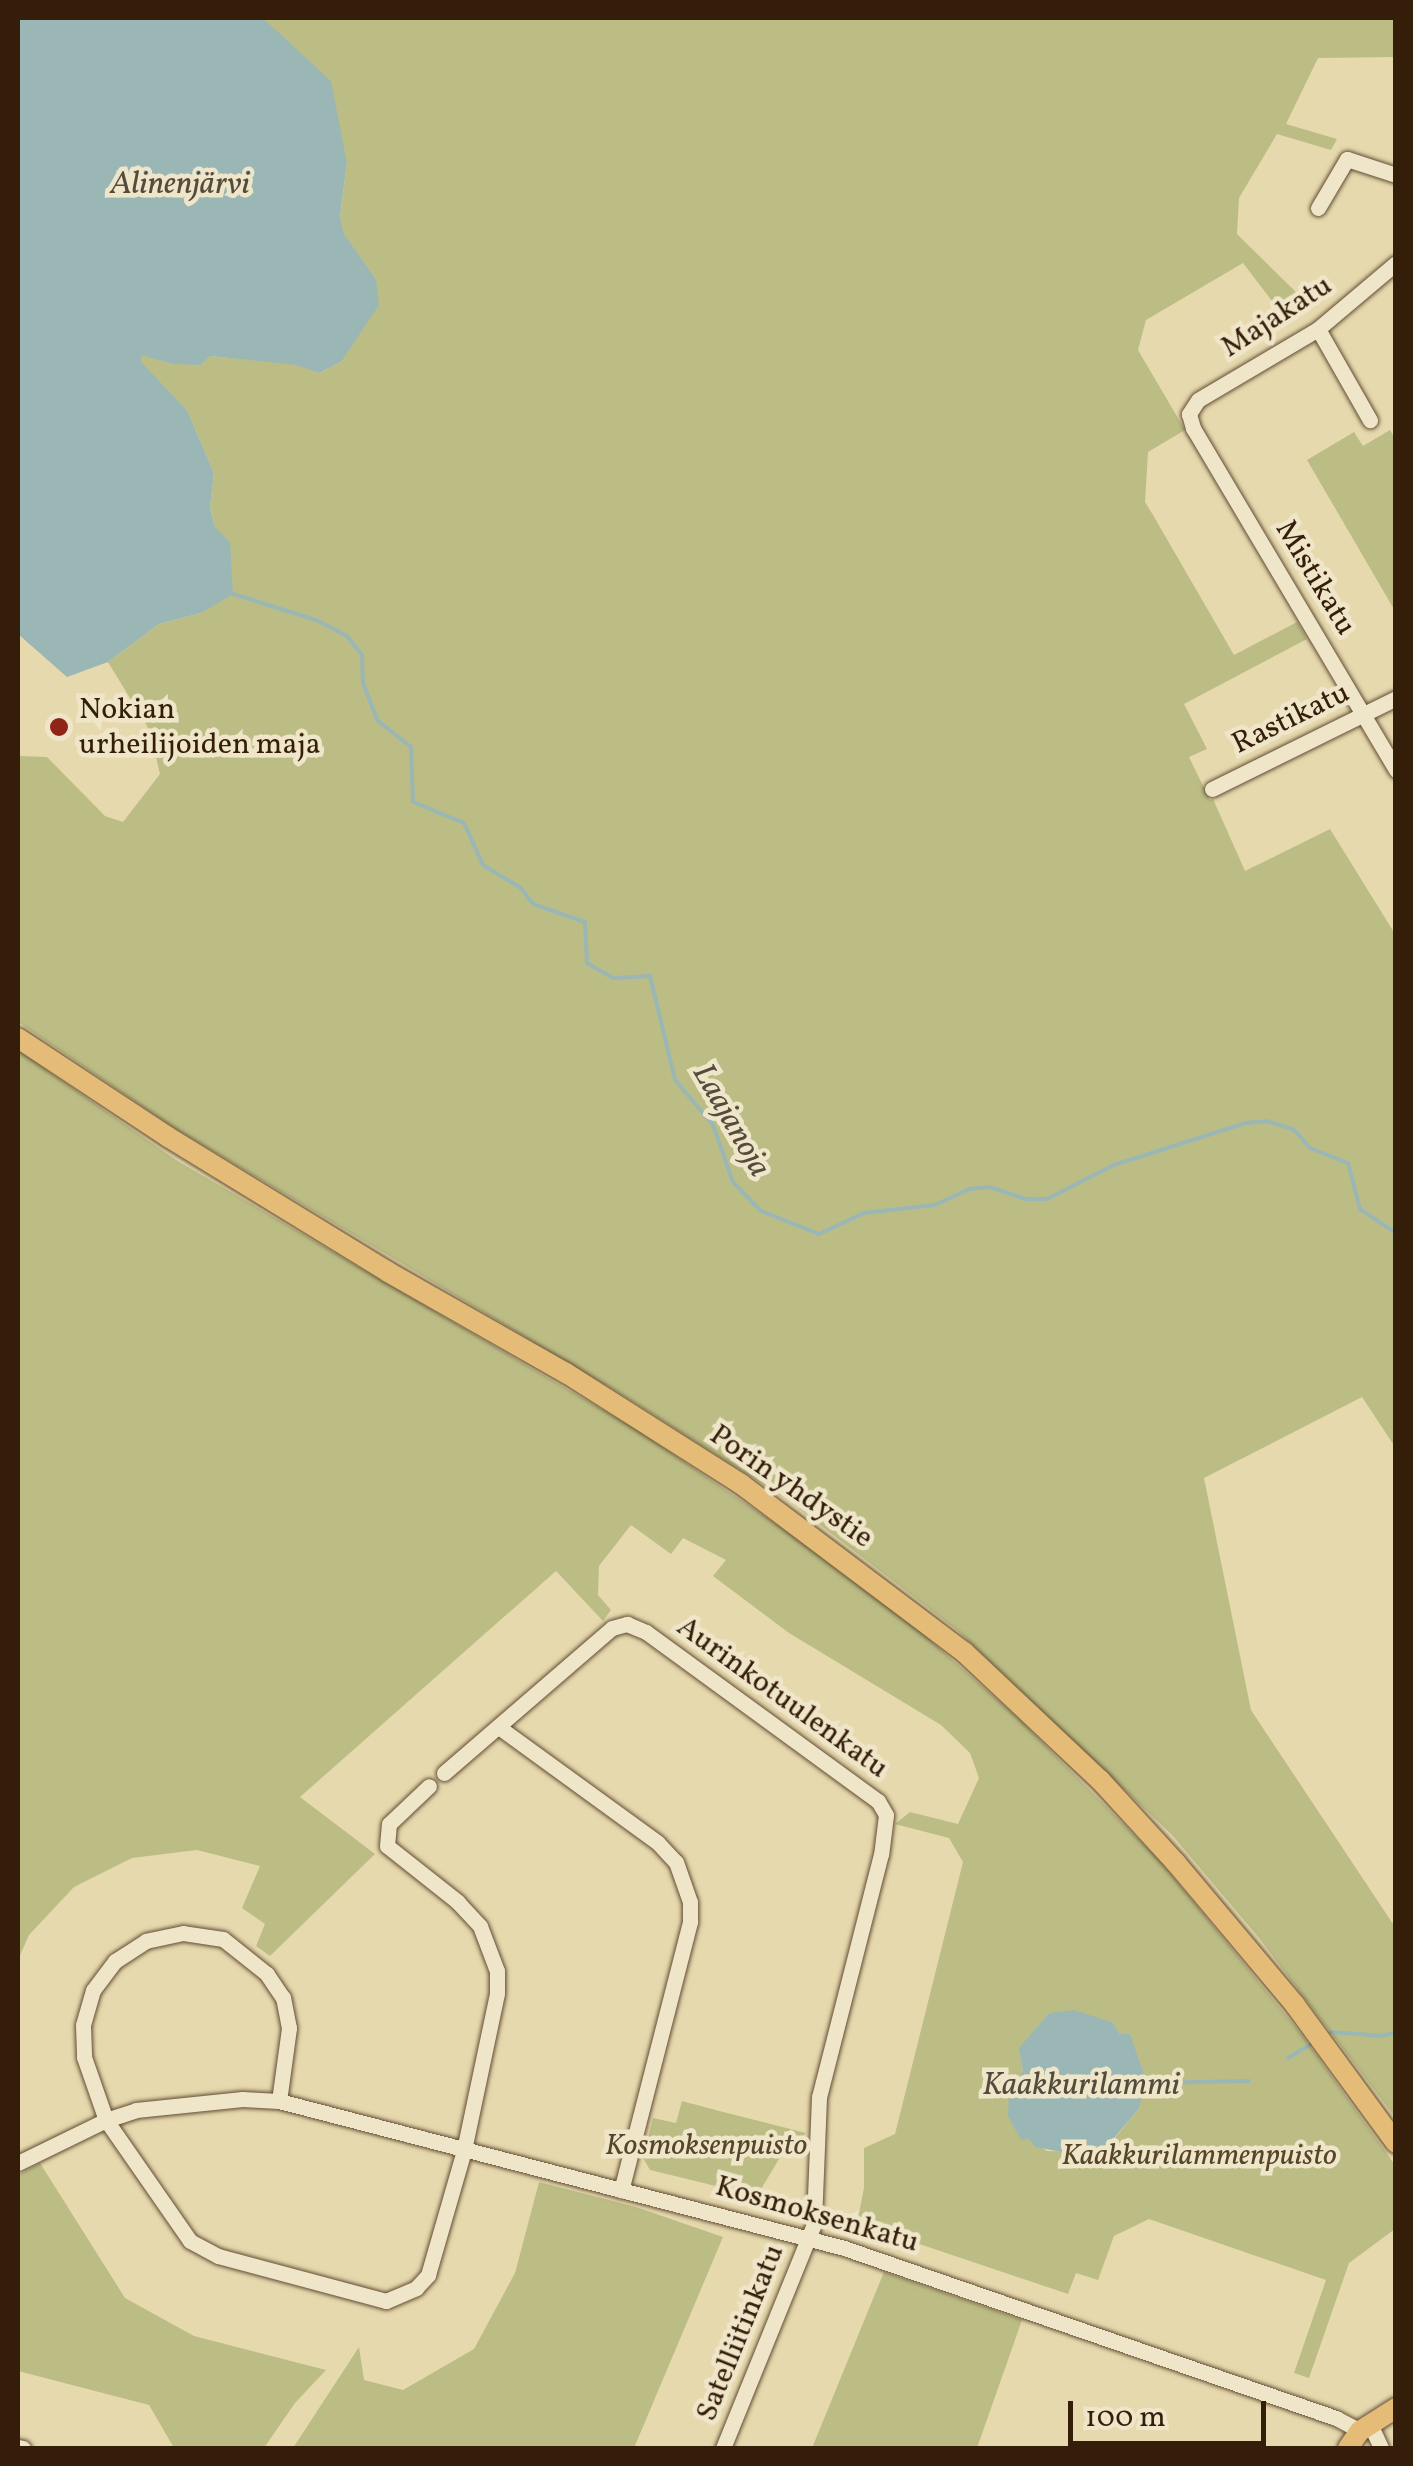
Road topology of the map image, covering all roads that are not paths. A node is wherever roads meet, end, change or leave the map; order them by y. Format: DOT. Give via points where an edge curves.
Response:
graph roads {
  1 [pos="1396,176"];
  2 [pos="1318,208"];
  3 [pos="1396,263"];
  4 [pos="1318,329"];
  5 [pos="1189,414"];
  6 [pos="1370,420"];
  7 [pos="1396,698"];
  8 [pos="1364,714"];
  9 [pos="1396,770"];
  10 [pos="1212,790"];
  11 [pos="18,1038"];
  12 [pos="500,1728"];
  13 [pos="444,1773"];
  14 [pos="428,1786"];
  15 [pos="279,2101"];
  16 [pos="106,2120"];
  17 [pos="1396,2143"];
  18 [pos="464,2150"];
  19 [pos="18,2163"];
  20 [pos="621,2190"];
  21 [pos="810,2239"];
  22 [pos="1396,2408"];
  23 [pos="1365,2428"];
  24 [pos="723,2448"];
  25 [pos="1348,2448"];
  26 [pos="1381,2448"];
  1 -- 2 [label="street" via="1347,160"];
  3 -- 4 [label="street, Majakatu"];
  4 -- 5 [label="street, Majakatu" via="1198,400"];
  4 -- 6 [label="street"];
  5 -- 8 [label="street, Mistikatu"];
  7 -- 8 [label="street, Rastikatu"];
  8 -- 9 [label="street, Mistikatu"];
  8 -- 10 [label="street, Rastikatu"];
  11 -- 17 [label="main road, Porin yhdystie" via="168,1138 741,1484 964,1652 1100,1780 1176,1864 1296,2004"];
  12 -- 13 [label="street, Aurinkotuulenkatu"];
  12 -- 20 [label="street" via="658,1843 676,1862 690,1902"];
  12 -- 21 [label="street, Aurinkotuulenkatu" via="612,1628 627,1624 878,1801 887,1827 819,2097"];
  14 -- 18 [label="street" via="390,1824 387,1846 480,1926 496,1970 495,2016"];
  15 -- 16 [label="street, Kosmoksenkatu" via="194,2103"];
  15 -- 16 [label="street" via="289,2028 283,1998 267,1974 223,1939 165,1934 115,1961 92,1990 82,2025 84,2057"];
  15 -- 18 [label="street, Kosmoksenkatu"];
  16 -- 18 [label="street" via="179,2229 205,2251 386,2301 404,2296 428,2275"];
  16 -- 19 [label="street, Kosmoksenkatu"];
  18 -- 20 [label="street, Kosmoksenkatu"];
  20 -- 21 [label="street, Kosmoksenkatu"];
  21 -- 23 [label="street, Kosmoksenkatu"];
  21 -- 24 [label="street, Satelliitinkatu"];
  22 -- 23 [label="main road"];
  23 -- 25 [label="main road"];
  23 -- 26 [label="street"];
}
